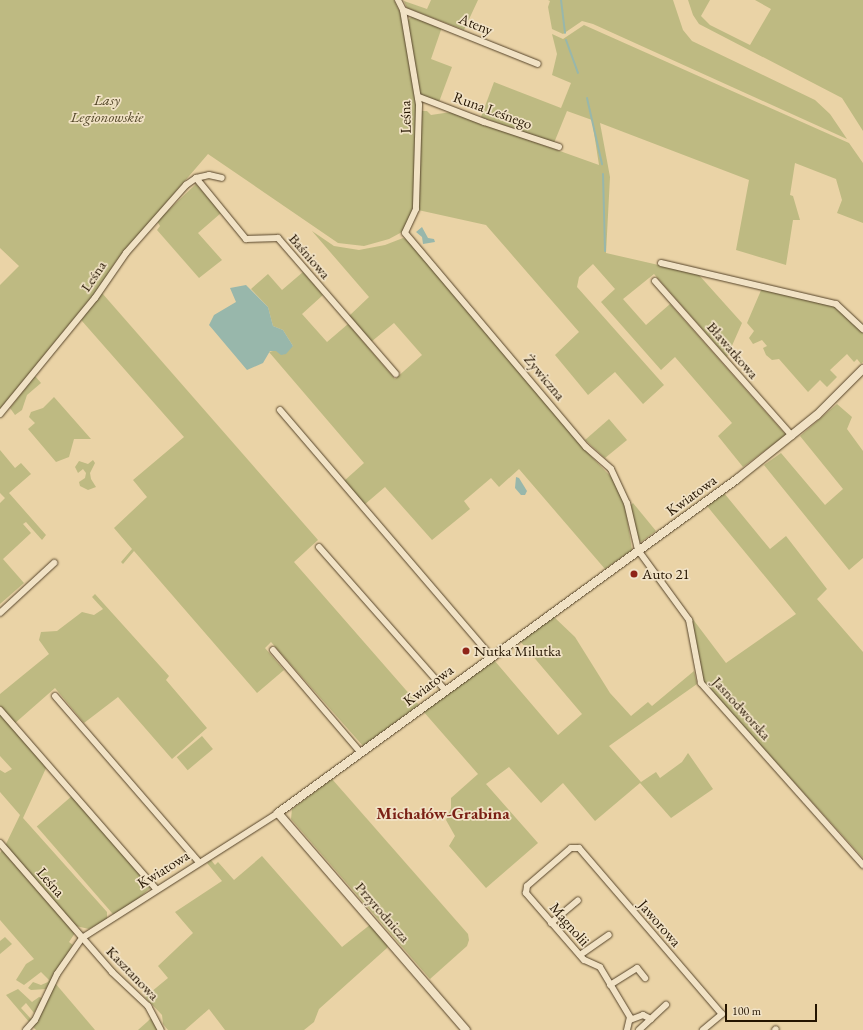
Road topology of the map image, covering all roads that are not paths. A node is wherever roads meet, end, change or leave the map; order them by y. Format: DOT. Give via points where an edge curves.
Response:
graph roads {
  1 [pos="398,0"];
  2 [pos="403,10"];
  3 [pos="538,64"];
  4 [pos="418,97"];
  5 [pos="559,147"];
  6 [pos="196,178"];
  7 [pos="222,178"];
  8 [pos="405,234"];
  9 [pos="661,263"];
  10 [pos="655,281"];
  11 [pos="863,329"];
  12 [pos="863,369"];
  13 [pos="396,374"];
  14 [pos="280,410"];
  15 [pos="0,414"];
  16 [pos="792,436"];
  17 [pos="319,547"];
  18 [pos="638,550"];
  19 [pos="54,563"];
  20 [pos="0,613"];
  21 [pos="273,650"];
  22 [pos="491,656"];
  23 [pos="445,690"];
  24 [pos="55,696"];
  25 [pos="0,710"];
  26 [pos="360,753"];
  27 [pos="278,813"];
  28 [pos="0,843"];
  29 [pos="579,848"];
  30 [pos="199,862"];
  31 [pos="863,865"];
  32 [pos="156,889"];
  33 [pos="578,900"];
  34 [pos="551,923"];
  35 [pos="609,935"];
  36 [pos="82,938"];
  37 [pos="580,955"];
  38 [pos="645,978"];
  39 [pos="610,985"];
  40 [pos="666,1005"];
  41 [pos="652,1019"];
  42 [pos="630,1020"];
  43 [pos="706,1029"];
  44 [pos="26,1030"];
  45 [pos="162,1030"];
  46 [pos="466,1030"];
  47 [pos="627,1030"];
  48 [pos="639,1030"];
  1 -- 2 [label="street, Leśna"];
  2 -- 3 [label="street, Ateny"];
  2 -- 4 [label="street, Leśna"];
  4 -- 5 [label="street, Runa Leśnego"];
  4 -- 8 [label="street, Leśna" via="416,209"];
  6 -- 7 [label="street" via="209,175"];
  6 -- 13 [label="street, Baśniowa" via="246,239 278,238"];
  6 -- 15 [label="street, Leśna" via="186,185 126,253 95,298"];
  8 -- 18 [label="street, Żywiczna" via="586,447 611,468 628,503"];
  9 -- 11 [label="street" via="836,304"];
  10 -- 16 [label="street, Bławatkowa"];
  12 -- 16 [label="street, Kwiatowa" via="836,398"];
  14 -- 22 [label="street"];
  16 -- 18 [label="street, Kwiatowa"];
  17 -- 23 [label="street"];
  18 -- 22 [label="street, Kwiatowa"];
  18 -- 31 [label="street, Jasnodworska" via="686,615 701,683"];
  19 -- 20 [label="street"];
  21 -- 26 [label="street"];
  22 -- 23 [label="street, Kwiatowa"];
  23 -- 26 [label="street, Kwiatowa"];
  24 -- 30 [label="street"];
  25 -- 32 [label="street"];
  26 -- 27 [label="street, Kwiatowa"];
  27 -- 30 [label="street, Kwiatowa"];
  27 -- 46 [label="street, Przyrodnicza"];
  28 -- 36 [label="street, Leśna"];
  29 -- 34 [label="street, Magnolii" via="571,848 526,889 526,893"];
  29 -- 43 [label="street, Jaworowa" via="722,1014"];
  30 -- 32 [label="street, Kwiatowa"];
  32 -- 36 [label="street, Kwiatowa"];
  33 -- 34 [label="street"];
  34 -- 37 [label="street, Magnolii"];
  35 -- 37 [label="street"];
  36 -- 44 [label="street, Kwiatowa" via="57,974 35,1020"];
  36 -- 45 [label="street, Kasztanowa" via="112,972 148,1006"];
  37 -- 39 [label="street, Magnolii" via="586,962 600,967"];
  38 -- 39 [label="street" via="637,968"];
  39 -- 42 [label="street, Magnolii"];
  40 -- 41 [label="street"];
  41 -- 42 [label="street" via="643,1015"];
  41 -- 48 [label="street"];
  42 -- 47 [label="street"];
}
